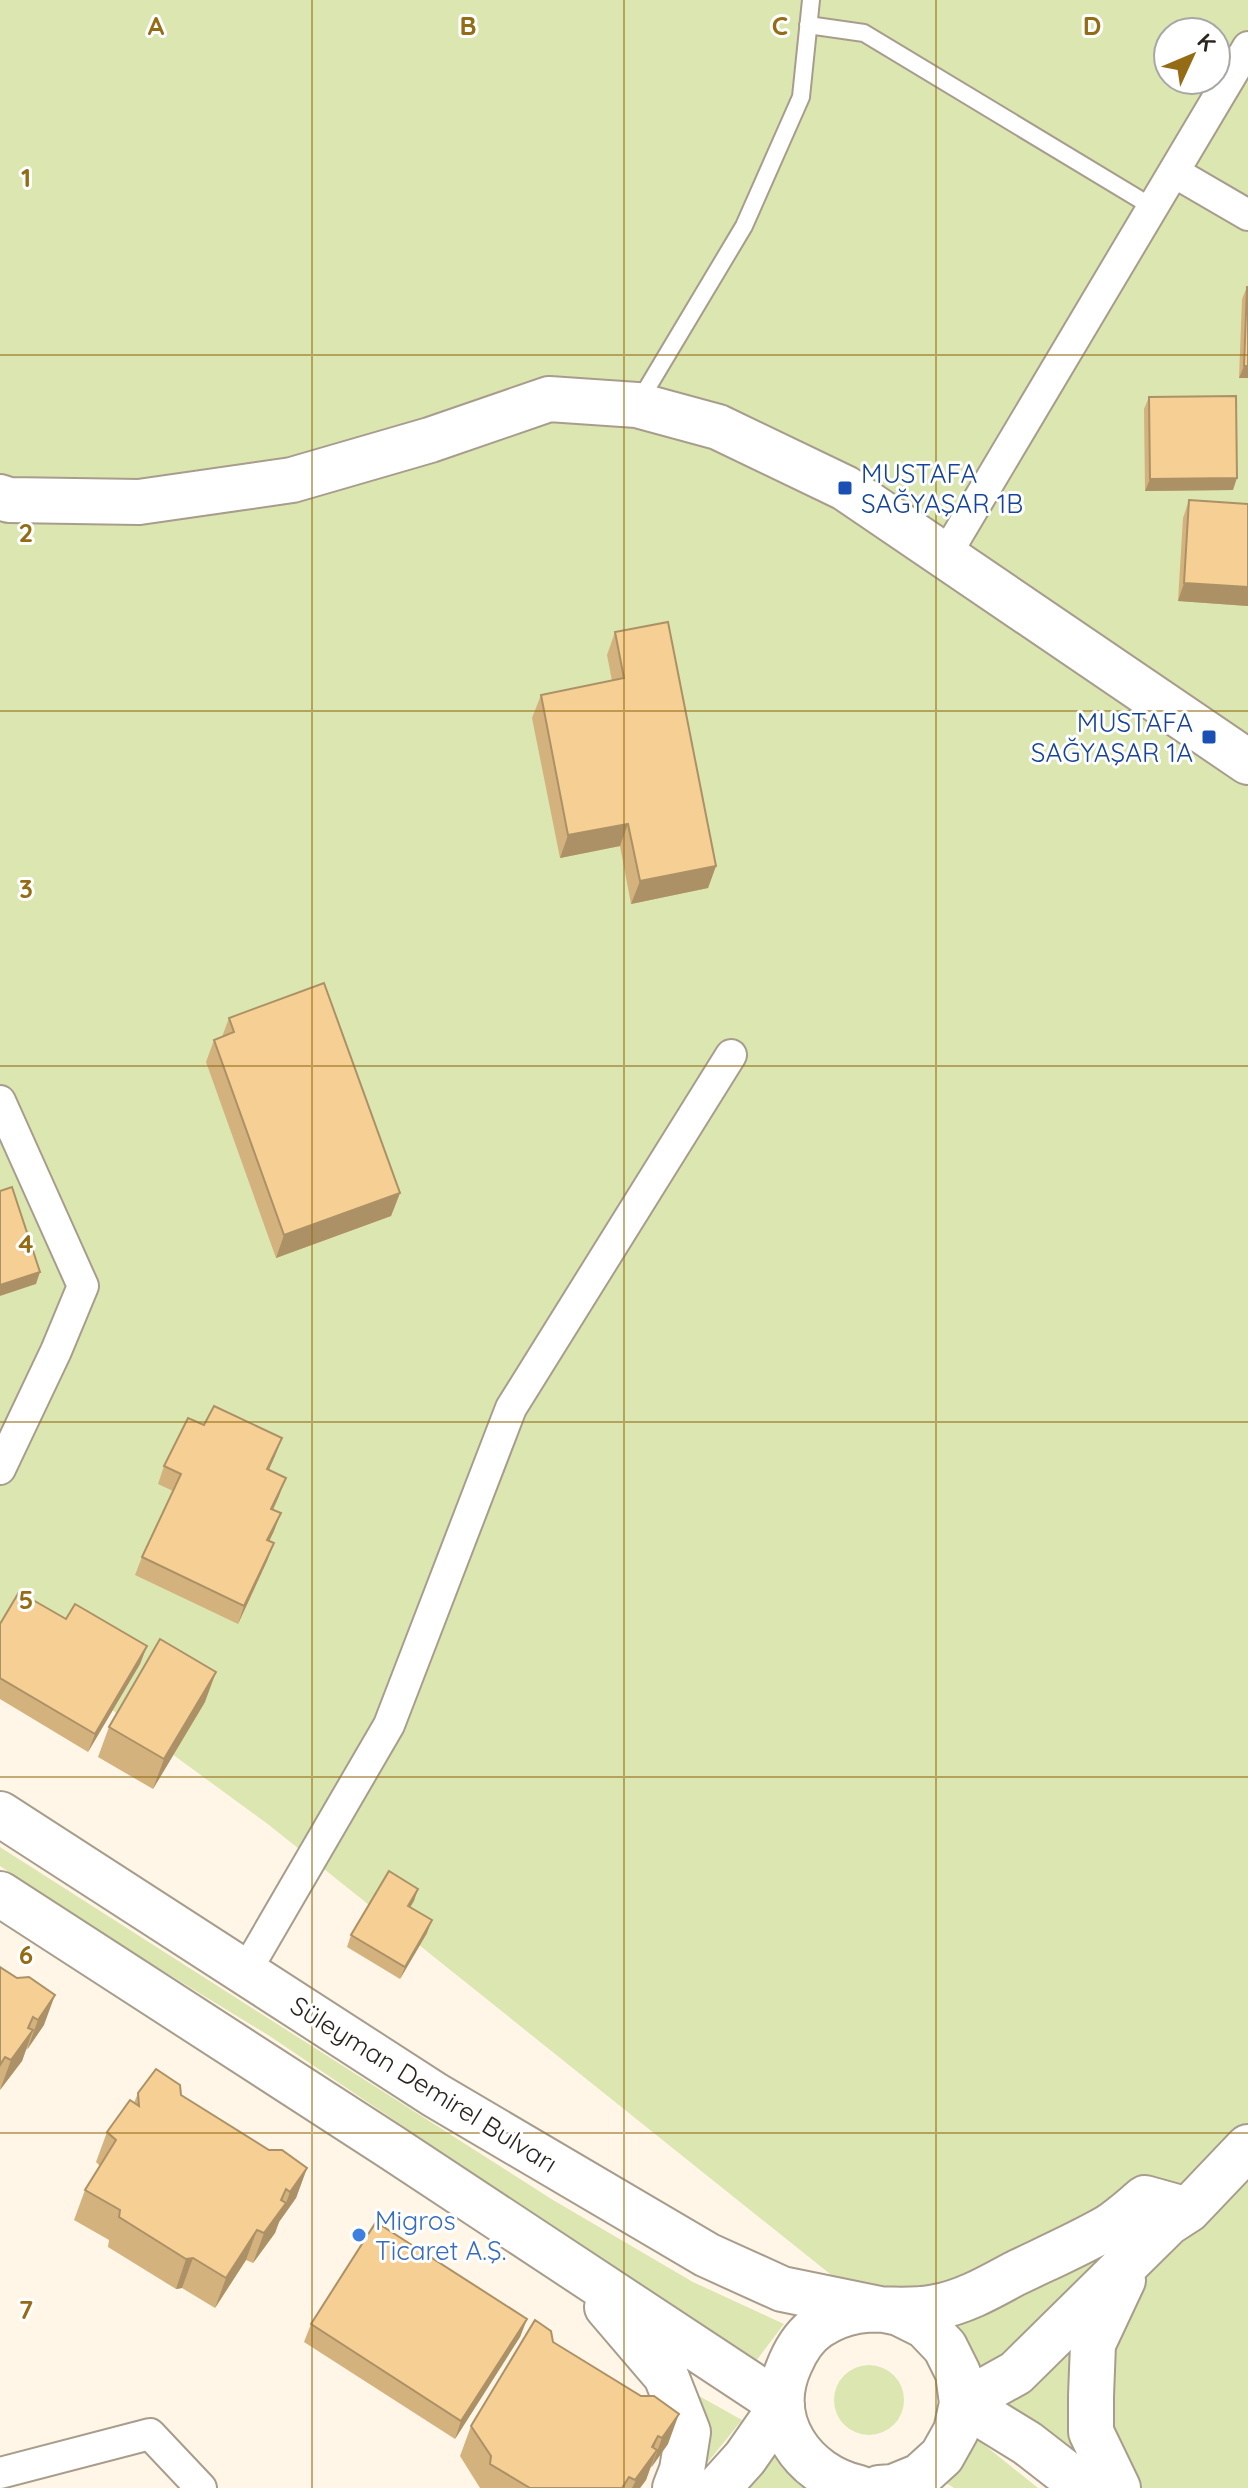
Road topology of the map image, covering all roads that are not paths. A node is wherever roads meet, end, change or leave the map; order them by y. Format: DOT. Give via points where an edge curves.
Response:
graph roads {
  1 [pos="811,0"];
  2 [pos="808,25"];
  3 [pos="1248,47"];
  4 [pos="1174,172"];
  5 [pos="1154,208"];
  6 [pos="1248,215"];
  7 [pos="637,405"];
  8 [pos="0,497"];
  9 [pos="945,556"];
  10 [pos="1248,762"];
  11 [pos="731,1055"];
  12 [pos="0,1101"];
  13 [pos="0,1469"];
  14 [pos="0,1814"];
  15 [pos="0,1894"];
  16 [pos="243,1972"];
  17 [pos="1248,2147"];
  18 [pos="1188,2210"];
  19 [pos="1134,2256"];
  20 [pos="571,2266"];
  21 [pos="870,2309"];
  22 [pos="962,2403"];
  23 [pos="782,2405"];
  24 [pos="0,2473"];
  25 [pos="201,2488"];
  26 [pos="675,2488"];
  27 [pos="718,2488"];
  28 [pos="859,2488"];
  29 [pos="879,2488"];
  30 [pos="1085,2488"];
  31 [pos="1118,2488"];
  1 -- 2 [label="lane"];
  2 -- 5 [label="lane" via="864,33"];
  2 -- 7 [label="lane" via="801,97 744,226"];
  3 -- 4 [label="street"];
  4 -- 5 [label="street"];
  4 -- 6 [label="street"];
  5 -- 9 [label="street"];
  7 -- 8 [label="main road" via="549,399 292,480 185,496 139,502"];
  7 -- 9 [label="main road" via="718,427 831,481"];
  9 -- 10 [label="main road"];
  11 -- 16 [label="street" via="511,1408 389,1725"];
  12 -- 13 [label="street" via="83,1286"];
  14 -- 16 [label="main road, Süleyman Demirel Bulvarı"];
  15 -- 20 [label="main road"];
  16 -- 21 [label="main road, Süleyman Demirel Bulvarı" via="435,2095 707,2255 782,2289"];
  17 -- 18 [label="main road"];
  18 -- 19 [label="main road"];
  18 -- 21 [label="main road" via="1145,2198 1109,2227 955,2302 935,2308"];
  19 -- 22 [label="main road" via="1016,2373"];
  19 -- 31 [label="main road" via="1093,2344 1091,2432"];
  20 -- 23 [label="main road"];
  20 -- 26 [label="main road" via="666,2376 688,2432"];
  21 -- 22 [label="main road" via="899,2313 925,2326 945,2347 958,2373"];
  21 -- 23 [label="main road" via="841,2314 816,2328 796,2350 784,2377"];
  22 -- 29 [label="main road" via="956,2431 942,2456 920,2476"];
  22 -- 30 [label="main road" via="1027,2443"];
  23 -- 27 [label="main road"];
  23 -- 28 [label="main road" via="787,2430 800,2453 817,2471"];
  24 -- 25 [label="street" via="150,2434"];
}
